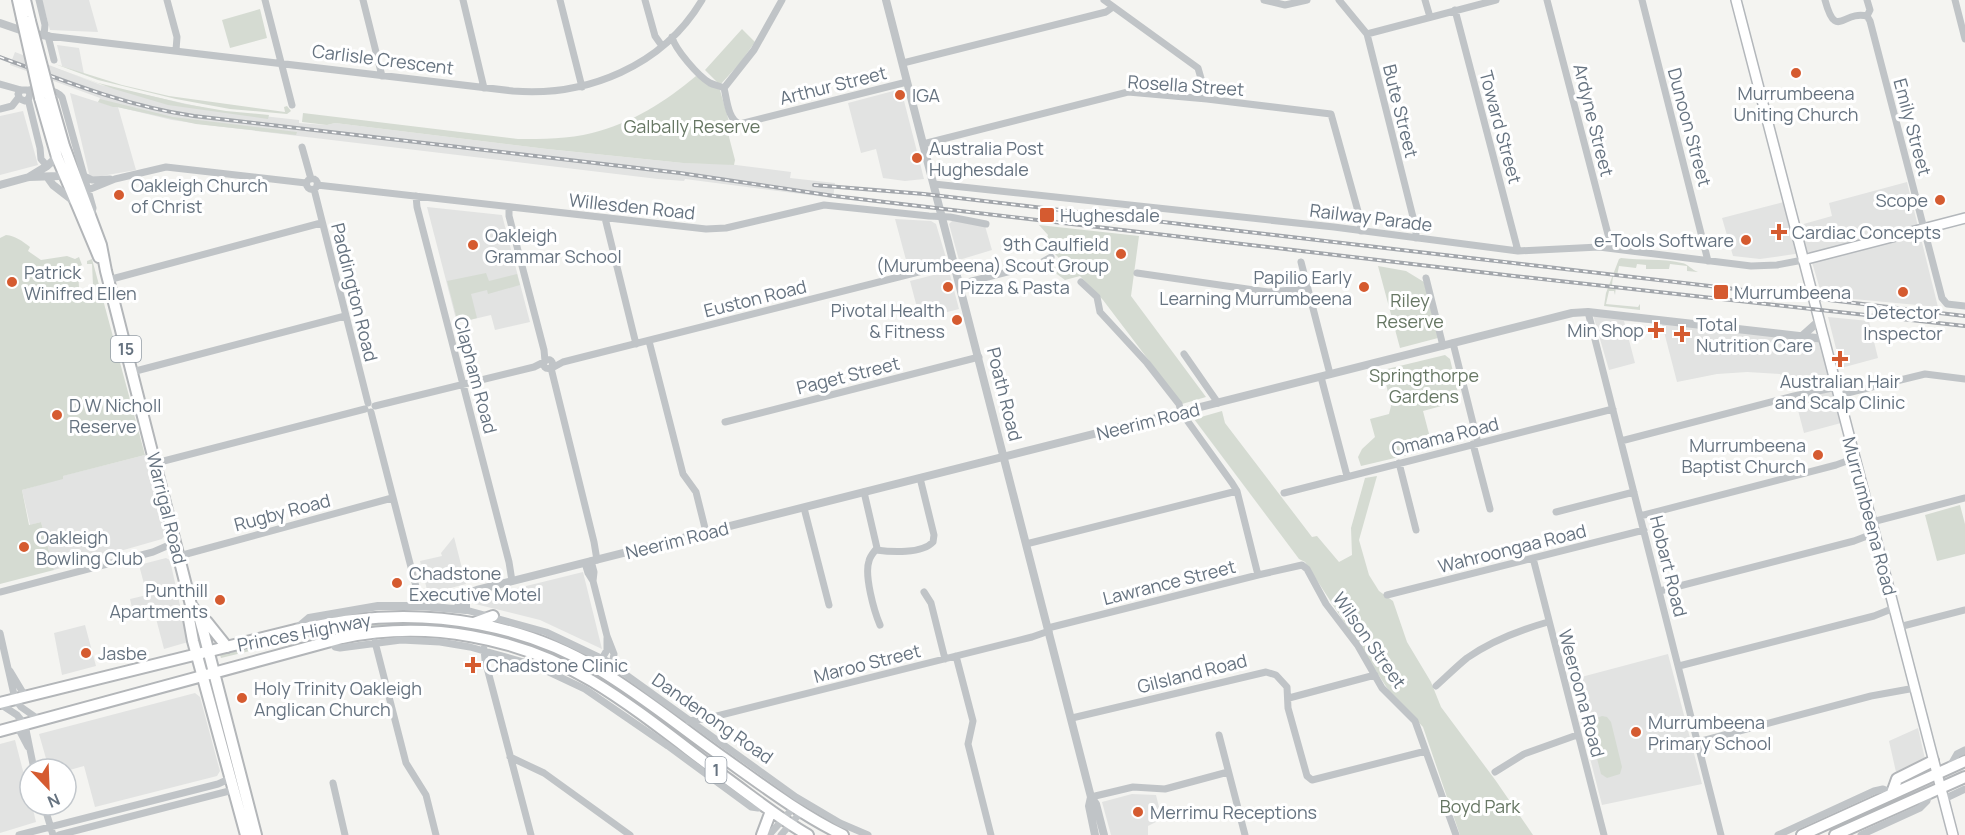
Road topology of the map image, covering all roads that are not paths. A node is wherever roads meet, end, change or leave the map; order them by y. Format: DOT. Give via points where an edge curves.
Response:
graph roads {
  1 [pos="18,0"];
  2 [pos="25,0"];
  3 [pos="39,0"];
  4 [pos="167,0"];
  5 [pos="265,0"];
  6 [pos="363,0"];
  7 [pos="463,0"];
  8 [pos="560,0"];
  9 [pos="645,0"];
  10 [pos="702,0"];
  11 [pos="782,0"];
  12 [pos="886,0"];
  13 [pos="1104,0"];
  14 [pos="1264,0"];
  15 [pos="1307,0"];
  16 [pos="1339,0"];
  17 [pos="1425,0"];
  18 [pos="1496,0"];
  19 [pos="1547,0"];
  20 [pos="1642,0"];
  21 [pos="1736,0"];
  22 [pos="1825,0"];
  23 [pos="1867,0"];
  24 [pos="1955,0"];
  25 [pos="1113,7"];
  26 [pos="1455,10"];
  27 [pos="1867,16"];
  28 [pos="1430,17"];
  29 [pos="26,20"];
  30 [pos="0,23"];
  31 [pos="1366,34"];
  32 [pos="46,35"];
  33 [pos="672,37"];
  34 [pos="1965,39"];
  35 [pos="662,46"];
  36 [pos="176,50"];
  37 [pos="54,60"];
  38 [pos="282,63"];
  39 [pos="903,63"];
  40 [pos="382,76"];
  41 [pos="907,82"];
  42 [pos="4,86"];
  43 [pos="582,87"];
  44 [pos="484,88"];
  45 [pos="724,88"];
  46 [pos="31,95"];
  47 [pos="1207,99"];
  48 [pos="292,105"];
  49 [pos="0,109"];
  50 [pos="923,144"];
  51 [pos="302,147"];
  52 [pos="57,157"];
  53 [pos="47,166"];
  54 [pos="68,171"];
  55 [pos="84,176"];
  56 [pos="29,177"];
  57 [pos="48,178"];
  58 [pos="115,179"];
  59 [pos="308,181"];
  60 [pos="934,184"];
  61 [pos="0,185"];
  62 [pos="315,187"];
  63 [pos="88,190"];
  64 [pos="416,196"];
  65 [pos="75,202"];
  66 [pos="509,207"];
  67 [pos="942,216"];
  68 [pos="92,217"];
  69 [pos="605,218"];
  70 [pos="1965,218"];
  71 [pos="321,223"];
  72 [pos="986,224"];
  73 [pos="1924,228"];
  74 [pos="1361,231"];
  75 [pos="1416,238"];
  76 [pos="1610,248"];
  77 [pos="1518,251"];
  78 [pos="1051,256"];
  79 [pos="1803,260"];
  80 [pos="1708,261"];
  81 [pos="1300,262"];
  82 [pos="954,263"];
  83 [pos="1137,273"];
  84 [pos="107,275"];
  85 [pos="1426,278"];
  86 [pos="1081,282"];
  87 [pos="960,284"];
  88 [pos="1307,289"];
  89 [pos="1965,306"];
  90 [pos="1588,312"];
  91 [pos="345,316"];
  92 [pos="1820,320"];
  93 [pos="1801,337"];
  94 [pos="1825,339"];
  95 [pos="649,340"];
  96 [pos="1453,343"];
  97 [pos="636,344"];
  98 [pos="1443,346"];
  99 [pos="1184,354"];
  100 [pos="979,357"];
  101 [pos="548,365"];
  102 [pos="132,372"];
  103 [pos="1325,376"];
  104 [pos="1965,379"];
  105 [pos="463,384"];
  106 [pos="1837,388"];
  107 [pos="1218,403"];
  108 [pos="370,408"];
  109 [pos="1612,409"];
  110 [pos="1181,412"];
  111 [pos="725,422"];
  112 [pos="1621,441"];
  113 [pos="1476,443"];
  114 [pos="1004,457"];
  115 [pos="1856,460"];
  116 [pos="156,463"];
  117 [pos="1399,463"];
  118 [pos="1347,476"];
  119 [pos="920,478"];
  120 [pos="1237,491"];
  121 [pos="864,492"];
  122 [pos="1634,492"];
  123 [pos="1284,493"];
  124 [pos="393,498"];
  125 [pos="1965,498"];
  126 [pos="804,507"];
  127 [pos="1490,509"];
  128 [pos="1556,512"];
  129 [pos="1640,516"];
  130 [pos="1872,522"];
  131 [pos="1416,530"];
  132 [pos="1644,530"];
  133 [pos="706,532"];
  134 [pos="1875,536"];
  135 [pos="1026,544"];
  136 [pos="177,549"];
  137 [pos="876,550"];
  138 [pos="1533,558"];
  139 [pos="593,561"];
  140 [pos="1297,566"];
  141 [pos="1258,575"];
  142 [pos="514,581"];
  143 [pos="1660,591"];
  144 [pos="0,592"];
  145 [pos="924,592"];
  146 [pos="1387,595"];
  147 [pos="191,605"];
  148 [pos="829,605"];
  149 [pos="421,606"];
  150 [pos="462,610"];
  151 [pos="1965,610"];
  152 [pos="1895,611"];
  153 [pos="199,616"];
  154 [pos="493,616"];
  155 [pos="1548,622"];
  156 [pos="474,623"];
  157 [pos="880,625"];
  158 [pos="1899,627"];
  159 [pos="295,630"];
  160 [pos="1049,631"];
  161 [pos="0,633"];
  162 [pos="607,636"];
  163 [pos="330,640"];
  164 [pos="375,642"];
  165 [pos="485,645"];
  166 [pos="227,647"];
  167 [pos="209,651"];
  168 [pos="196,655"];
  169 [pos="956,656"];
  170 [pos="602,658"];
  171 [pos="945,659"];
  172 [pos="612,664"];
  173 [pos="238,666"];
  174 [pos="1679,666"];
  175 [pos="597,669"];
  176 [pos="214,672"];
  177 [pos="202,675"];
  178 [pos="608,675"];
  179 [pos="1374,675"];
  180 [pos="190,678"];
  181 [pos="217,686"];
  182 [pos="1436,686"];
  183 [pos="1915,686"];
  184 [pos="20,698"];
  185 [pos="1289,698"];
  186 [pos="620,699"];
  187 [pos="209,701"];
  188 [pos="0,703"];
  189 [pos="709,718"];
  190 [pos="1072,718"];
  191 [pos="41,721"];
  192 [pos="689,721"];
  193 [pos="21,726"];
  194 [pos="0,730"];
  195 [pos="704,730"];
  196 [pos="1219,735"];
  197 [pos="1577,735"];
  198 [pos="1698,741"];
  199 [pos="702,742"];
  200 [pos="1965,750"];
  201 [pos="1426,751"];
  202 [pos="31,757"];
  203 [pos="510,757"];
  204 [pos="1933,761"];
  205 [pos="1965,761"];
  206 [pos="1949,768"];
  207 [pos="1228,772"];
  208 [pos="1496,772"];
  209 [pos="1936,773"];
  210 [pos="1965,777"];
  211 [pos="229,779"];
  212 [pos="333,783"];
  213 [pos="1965,789"];
  214 [pos="232,790"];
  215 [pos="1892,793"];
  216 [pos="1929,793"];
  217 [pos="1942,794"];
  218 [pos="1091,797"];
  219 [pos="767,808"];
  220 [pos="797,810"];
  221 [pos="47,817"];
  222 [pos="787,822"];
  223 [pos="840,823"];
  224 [pos="50,827"];
  225 [pos="1800,832"];
  226 [pos="1722,833"];
  227 [pos="19,835"];
  228 [pos="52,835"];
  229 [pos="59,835"];
  230 [pos="246,835"];
  231 [pos="256,835"];
  232 [pos="345,835"];
  233 [pos="436,835"];
  234 [pos="531,835"];
  235 [pos="630,835"];
  236 [pos="762,835"];
  237 [pos="769,835"];
  238 [pos="781,835"];
  239 [pos="808,835"];
  240 [pos="843,835"];
  241 [pos="868,835"];
  242 [pos="991,835"];
  243 [pos="1095,835"];
  244 [pos="1104,835"];
  245 [pos="1245,835"];
  246 [pos="1456,835"];
  247 [pos="1604,835"];
  248 [pos="1778,835"];
  249 [pos="1835,835"];
  250 [pos="1861,835"];
  251 [pos="1953,835"];
  1 -- 29 [label="highway, Warrigal Road / 15"];
  2 -- 29 [label="highway, Warrigal Road / 15"];
  3 -- 32 [label="street"];
  4 -- 36 [label="street" via="177,37"];
  5 -- 38 [label="street"];
  6 -- 40 [label="street"];
  7 -- 44 [label="street"];
  8 -- 43 [label="street"];
  9 -- 35 [label="street" via="654,34"];
  10 -- 33 [label="street, Carlisle Crescent"];
  11 -- 45 [label="street" via="754,50"];
  12 -- 39 [label="street, Poath Road"];
  13 -- 25 [label="street"];
  14 -- 15 [label="street" via="1285,6"];
  16 -- 31 [label="street, Bute Street"];
  17 -- 28 [label="street"];
  18 -- 26 [label="street"];
  19 -- 76 [label="street, Ardyne Street"];
  20 -- 80 [label="street, Dunoon Street"];
  21 -- 79 [label="main road, Murrumbeena Road"];
  22 -- 27 [label="street" via="1833,21"];
  23 -- 27 [label="street, Emily Street"];
  24 -- 34 [label="street"];
  25 -- 39 [label="street" via="1106,12"];
  25 -- 47 [label="street" via="1198,68"];
  26 -- 28 [label="street"];
  26 -- 77 [label="street, Toward Street"];
  27 -- 73 [label="street, Emily Street"];
  28 -- 31 [label="street"];
  29 -- 46 [label="highway, Warrigal Road / 15, bridge"];
  30 -- 32 [label="street, Carlisle Crescent"];
  31 -- 75 [label="street, Bute Street"];
  32 -- 36 [label="street, Carlisle Crescent"];
  32 -- 37 [label="street"];
  33 -- 35 [label="street, Carlisle Crescent"];
  33 -- 45 [label="street" via="674,45 700,75"];
  35 -- 43 [label="street, Carlisle Crescent" via="621,73"];
  36 -- 38 [label="street, Carlisle Crescent"];
  38 -- 40 [label="street, Carlisle Crescent"];
  38 -- 48 [label="street"];
  39 -- 41 [label="street, Poath Road"];
  40 -- 44 [label="street, Carlisle Crescent"];
  41 -- 45 [label="street, Arthur Street" via="740,124 732,117"];
  41 -- 50 [label="street, Poath Road"];
  42 -- 46 [label="street"];
  43 -- 44 [label="street, Carlisle Crescent" via="542,92"];
  46 -- 49 [label="street"];
  46 -- 52 [label="highway, Warrigal Road / 15"];
  46 -- 53 [label="street" via="40,159"];
  46 -- 54 [label="highway, Warrigal Road / 15"];
  46 -- 55 [label="street, Warrigal Road" via="55,91 62,97"];
  47 -- 50 [label="street, Rosella Street" via="1128,92"];
  47 -- 74 [label="street, Rosella Street" via="1331,114"];
  50 -- 60 [label="street, Poath Road"];
  51 -- 59 [label="street"];
  52 -- 53 [label="street"];
  52 -- 54 [label="highway, Warrigal Road / 15"];
  53 -- 56 [label="street"];
  54 -- 57 [label="street"];
  54 -- 65 [label="highway, Warrigal Road / 15"];
  54 -- 68 [label="highway, Warrigal Road / 15"];
  55 -- 58 [label="street" via="92,180"];
  55 -- 63 [label="street, Warrigal Road"];
  56 -- 57 [label="street"];
  56 -- 61 [label="street"];
  57 -- 65 [label="street"];
  58 -- 59 [label="street" via="166,167"];
  58 -- 63 [label="street"];
  59 -- 62 [label="street" via="316,180"];
  60 -- 67 [label="street, Poath Road"];
  60 -- 74 [label="street, Railway Parade"];
  62 -- 64 [label="street, Willesden Road"];
  62 -- 71 [label="street, Paddington Road"];
  63 -- 68 [label="street, Warrigal Road"];
  64 -- 66 [label="street, Willesden Road"];
  64 -- 105 [label="street, Clapham Road"];
  65 -- 84 [label="highway, Warrigal Road / 15"];
  66 -- 69 [label="street, Willesden Road"];
  66 -- 101 [label="street"];
  67 -- 69 [label="street, Willesden Road" via="824,205 716,230"];
  67 -- 72 [label="street, Willesden Road"];
  67 -- 82 [label="street, Poath Road"];
  68 -- 84 [label="highway, Warrigal Road / 15"];
  69 -- 97 [label="street"];
  70 -- 73 [label="main road"];
  71 -- 84 [label="street"];
  71 -- 91 [label="street, Paddington Road"];
  73 -- 79 [label="main road"];
  73 -- 89 [label="street, Emily Street" via="1944,302"];
  74 -- 75 [label="street, Railway Parade"];
  75 -- 77 [label="street, Railway Parade"];
  76 -- 77 [label="street, Railway Parade"];
  76 -- 80 [label="street, Railway Parade"];
  78 -- 87 [label="street" via="1039,264"];
  79 -- 80 [label="street, Railway Parade" via="1760,267"];
  79 -- 92 [label="main road, Murrumbeena Road"];
  81 -- 88 [label="street"];
  82 -- 87 [label="street, Poath Road"];
  82 -- 95 [label="street, Euston Road"];
  83 -- 88 [label="street" via="1269,292"];
  84 -- 102 [label="highway, Warrigal Road / 15"];
  85 -- 98 [label="street"];
  86 -- 110 [label="street" via="1097,297 1100,312 1147,363"];
  87 -- 100 [label="street, Poath Road"];
  88 -- 103 [label="street"];
  90 -- 93 [label="street, Neerim Road"];
  90 -- 96 [label="street, Neerim Road"];
  90 -- 109 [label="street, Hobart Road"];
  91 -- 102 [label="street"];
  91 -- 108 [label="street, Paddington Road"];
  92 -- 93 [label="street"];
  92 -- 94 [label="main road, Murrumbeena Road"];
  93 -- 94 [label="street, Neerim Road"];
  94 -- 106 [label="main road, Murrumbeena Road"];
  95 -- 97 [label="street, Euston Road"];
  95 -- 133 [label="street" via="683,474 696,492"];
  96 -- 98 [label="street, Neerim Road"];
  96 -- 113 [label="street"];
  97 -- 101 [label="street, Euston Road"];
  98 -- 103 [label="street, Neerim Road"];
  99 -- 107 [label="street"];
  100 -- 111 [label="street, Paget Street"];
  100 -- 114 [label="street, Poath Road"];
  101 -- 105 [label="street, Euston Road"];
  101 -- 139 [label="street" via="594,542"];
  102 -- 116 [label="highway, Warrigal Road / 15"];
  103 -- 107 [label="street, Neerim Road"];
  103 -- 118 [label="street"];
  104 -- 106 [label="street" via="1925,374"];
  105 -- 108 [label="street, Euston Road"];
  105 -- 142 [label="street, Clapham Road"];
  106 -- 112 [label="street"];
  106 -- 115 [label="main road, Murrumbeena Road"];
  107 -- 110 [label="street, Neerim Road"];
  108 -- 116 [label="street, Euston Road"];
  108 -- 124 [label="street, Paddington Road"];
  109 -- 112 [label="street, Hobart Road"];
  109 -- 113 [label="street, Omama Road"];
  110 -- 114 [label="street, Neerim Road"];
  110 -- 120 [label="street"];
  112 -- 122 [label="street, Hobart Road"];
  113 -- 117 [label="street, Omama Road"];
  113 -- 127 [label="street"];
  114 -- 119 [label="street, Neerim Road"];
  114 -- 135 [label="street, Poath Road"];
  115 -- 129 [label="street"];
  115 -- 130 [label="main road, Murrumbeena Road"];
  116 -- 136 [label="highway, Warrigal Road / 15"];
  117 -- 118 [label="street, Omama Road"];
  117 -- 131 [label="street"];
  118 -- 123 [label="street, Omama Road"];
  119 -- 121 [label="street, Neerim Road"];
  119 -- 137 [label="street" via="933,542 899,552"];
  120 -- 135 [label="street"];
  120 -- 141 [label="street"];
  121 -- 126 [label="street, Neerim Road"];
  121 -- 137 [label="street"];
  122 -- 128 [label="street"];
  122 -- 129 [label="street, Hobart Road"];
  124 -- 136 [label="street, Rugby Road"];
  124 -- 149 [label="street, Paddington Road"];
  125 -- 130 [label="street"];
  126 -- 133 [label="street, Neerim Road"];
  126 -- 148 [label="street"];
  129 -- 132 [label="street, Hobart Road"];
  130 -- 134 [label="main road, Murrumbeena Road"];
  132 -- 138 [label="street, Wahroongaa Road"];
  132 -- 143 [label="street, Hobart Road"];
  133 -- 139 [label="street, Neerim Road"];
  134 -- 143 [label="street"];
  134 -- 152 [label="main road, Murrumbeena Road"];
  135 -- 160 [label="street, Poath Road"];
  136 -- 144 [label="street, Rugby Road"];
  136 -- 147 [label="highway, Warrigal Road / 15"];
  137 -- 157 [label="street" via="868,567"];
  138 -- 146 [label="street, Wahroongaa Road"];
  138 -- 155 [label="street, Weeroona Road"];
  139 -- 142 [label="street, Neerim Road"];
  139 -- 162 [label="street" via="588,573"];
  140 -- 141 [label="street, Lawrance Street"];
  140 -- 179 [label="street, Wilson Street" via="1307,568 1326,604"];
  141 -- 160 [label="street, Lawrance Street"];
  142 -- 150 [label="street, Neerim Road" via="477,590"];
  143 -- 174 [label="street, Hobart Road"];
  145 -- 171 [label="street" via="931,603"];
  147 -- 153 [label="highway, Warrigal Road / 15"];
  147 -- 168 [label="highway, Warrigal Road / 15" via="189,619"];
  149 -- 150 [label="street, Dandenong Road"];
  149 -- 159 [label="street, Dandenong Road" via="378,606 339,612 309,618"];
  150 -- 154 [label="street, Dandenong Road"];
  151 -- 158 [label="street"];
  152 -- 158 [label="main road, Murrumbeena Road"];
  152 -- 174 [label="street"];
  153 -- 166 [label="highway"];
  153 -- 167 [label="highway, Warrigal Road / 15"];
  154 -- 156 [label="highway"];
  154 -- 170 [label="street, Dandenong Road" via="546,632"];
  155 -- 182 [label="street" via="1491,644"];
  155 -- 197 [label="street, Weeroona Road"];
  156 -- 159 [label="highway, Princes Highway / 1" via="397,617"];
  156 -- 175 [label="highway, Princes Highway / 1" via="538,641"];
  158 -- 183 [label="main road, Murrumbeena Road"];
  159 -- 166 [label="highway, Princes Highway / 1"];
  160 -- 169 [label="street, Maroo Street"];
  160 -- 190 [label="street, Poath Road"];
  161 -- 184 [label="street"];
  162 -- 170 [label="street" via="607,650"];
  162 -- 172 [label="street" via="614,654"];
  163 -- 164 [label="street" via="340,648"];
  163 -- 165 [label="highway, Princes Highway / 1" via="403,630 450,633"];
  163 -- 173 [label="highway, Princes Highway / 1"];
  164 -- 165 [label="street"];
  164 -- 233 [label="street" via="406,763 426,795"];
  165 -- 186 [label="highway, Princes Highway / 1" via="520,649 559,664"];
  165 -- 203 [label="street"];
  165 -- 219 [label="street" via="585,689 751,807"];
  166 -- 167 [label="highway, Princes Highway / 1"];
  167 -- 168 [label="highway, Princes Highway / 1"];
  167 -- 176 [label="highway, Warrigal Road / 15"];
  168 -- 177 [label="highway, Warrigal Road / 15"];
  168 -- 184 [label="highway, Princes Highway / 1"];
  169 -- 171 [label="street, Maroo Street"];
  169 -- 242 [label="street" via="973,720 968,744"];
  170 -- 172 [label="street, Dandenong Road"];
  170 -- 175 [label="street"];
  171 -- 189 [label="street, Maroo Street"];
  172 -- 178 [label="street"];
  172 -- 192 [label="street, Dandenong Road"];
  173 -- 176 [label="highway, Princes Highway / 1"];
  173 -- 181 [label="highway"];
  174 -- 198 [label="street, Hobart Road"];
  175 -- 178 [label="highway, Princes Highway / 1"];
  175 -- 186 [label="highway" via="598,676 615,689"];
  176 -- 177 [label="highway, Princes Highway / 1"];
  176 -- 181 [label="highway, Warrigal Road / 15"];
  177 -- 180 [label="highway, Princes Highway / 1"];
  177 -- 187 [label="highway, Warrigal Road / 15"];
  178 -- 199 [label="highway, Princes Highway / 1"];
  179 -- 185 [label="street"];
  179 -- 201 [label="street, Wilson Street" via="1414,721"];
  180 -- 187 [label="highway"];
  180 -- 191 [label="highway, Princes Highway / 1"];
  181 -- 231 [label="highway, Warrigal Road / 15"];
  183 -- 198 [label="street"];
  183 -- 204 [label="main road, Murrumbeena Road"];
  184 -- 188 [label="highway, Princes Highway / 1"];
  184 -- 191 [label="street" via="21,707"];
  185 -- 190 [label="street, Gilsland Road" via="1281,678 1260,672"];
  185 -- 201 [label="street" via="1288,708 1306,776 1312,780"];
  186 -- 219 [label="highway, Princes Highway / 1"];
  187 -- 211 [label="highway, Warrigal Road / 15"];
  188 -- 193 [label="street" via="17,716"];
  189 -- 192 [label="street, Maroo Street"];
  189 -- 195 [label="street"];
  190 -- 218 [label="street, Poath Road"];
  191 -- 193 [label="highway, Princes Highway / 1"];
  192 -- 195 [label="street, Dandenong Road"];
  193 -- 194 [label="highway, Princes Highway / 1"];
  193 -- 202 [label="street"];
  195 -- 199 [label="street"];
  195 -- 223 [label="street, Dandenong Road" via="796,797"];
  196 -- 207 [label="street"];
  197 -- 208 [label="street" via="1524,754"];
  197 -- 247 [label="street, Weeroona Road"];
  198 -- 226 [label="street, Hobart Road"];
  199 -- 220 [label="highway, Princes Highway / 1"];
  200 -- 206 [label="street" via="1957,754"];
  201 -- 246 [label="street, Wilson Street"];
  203 -- 234 [label="street"];
  203 -- 235 [label="street" via="543,773"];
  204 -- 209 [label="main road, Murrumbeena Road"];
  204 -- 215 [label="highway" via="1897,779"];
  205 -- 206 [label="highway"];
  206 -- 209 [label="highway"];
  207 -- 218 [label="street" via="1165,789 1133,787"];
  207 -- 245 [label="street"];
  209 -- 215 [label="highway"];
  209 -- 217 [label="main road, Murrumbeena Road"];
  210 -- 217 [label="highway"];
  211 -- 214 [label="highway, Warrigal Road / 15"];
  211 -- 224 [label="street"];
  212 -- 232 [label="street"];
  213 -- 217 [label="street"];
  214 -- 229 [label="street"];
  214 -- 230 [label="highway, Warrigal Road / 15"];
  215 -- 225 [label="highway"];
  216 -- 217 [label="highway"];
  216 -- 249 [label="highway"];
  216 -- 250 [label="street" via="1928,801 1920,808"];
  217 -- 251 [label="main road, Murrumbeena Road"];
  218 -- 243 [label="street, Poath Road"];
  218 -- 244 [label="street, Poath Road"];
  219 -- 222 [label="highway, Princes Highway / 1"];
  219 -- 236 [label="highway"];
  220 -- 222 [label="street"];
  220 -- 240 [label="highway, Princes Highway / 1"];
  221 -- 224 [label="street"];
  222 -- 237 [label="street"];
  222 -- 238 [label="street"];
  222 -- 239 [label="highway, Princes Highway / 1"];
  223 -- 240 [label="highway"];
  223 -- 241 [label="street, Dandenong Road"];
  224 -- 227 [label="street"];
  224 -- 228 [label="street"];
  225 -- 248 [label="street"];
}
